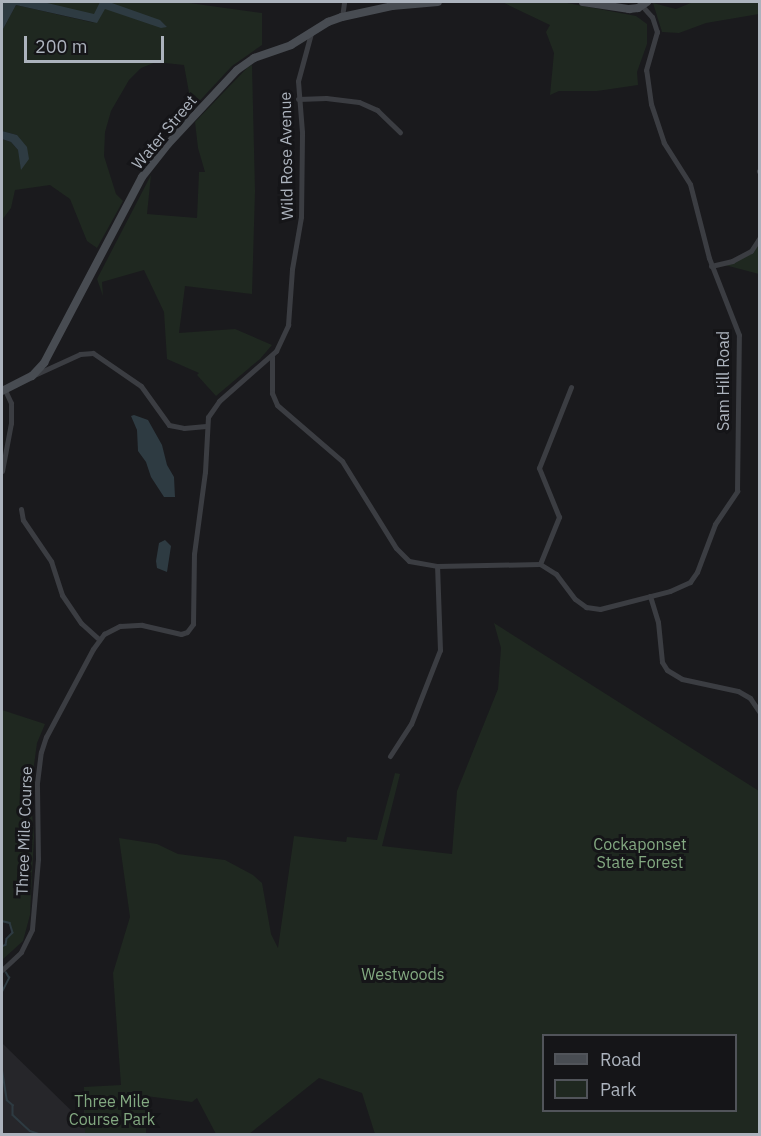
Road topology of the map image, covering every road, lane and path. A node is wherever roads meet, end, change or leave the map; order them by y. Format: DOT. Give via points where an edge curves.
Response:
graph roads {
  1 [pos="344,2"];
  2 [pos="438,2"];
  3 [pos="583,2"];
  4 [pos="645,4"];
  5 [pos="342,17"];
  6 [pos="311,33"];
  7 [pos="298,99"];
  8 [pos="400,132"];
  9 [pos="759,237"];
  10 [pos="711,266"];
  11 [pos="272,356"];
  12 [pos="32,376"];
  13 [pos="571,387"];
  14 [pos="3,391"];
  15 [pos="206,426"];
  16 [pos="2,471"];
  17 [pos="21,509"];
  18 [pos="540,564"];
  19 [pos="437,566"];
  20 [pos="650,596"];
  21 [pos="99,639"];
  22 [pos="759,713"];
  23 [pos="390,756"];
  24 [pos="2,970"];
  1 -- 5 [label="street"];
  2 -- 5 [label="main road, Water Street" via="392,6"];
  3 -- 4 [label="main road" via="629,9"];
  4 -- 10 [label="street, Sam Hill Road" via="657,32 646,70 651,104 664,143 690,184"];
  5 -- 6 [label="main road, Water Street"];
  6 -- 7 [label="street, Wild Rose Avenue" via="299,75"];
  6 -- 12 [label="main road, Water Street" via="254,58 237,70 150,165 53,350"];
  7 -- 8 [label="street" via="358,102 377,110"];
  7 -- 11 [label="street, Wild Rose Avenue" via="302,132 301,226 291,275 288,325"];
  9 -- 10 [label="street" via="752,251"];
  10 -- 20 [label="street, Sam Hill Road" via="739,331 737,491 715,524 693,579 680,588"];
  11 -- 15 [label="street, Wild Rose Avenue" via="215,405"];
  11 -- 19 [label="street" via="272,393 277,405 342,461 400,554 414,562"];
  12 -- 14 [label="main road, Water Street"];
  12 -- 15 [label="street" via="80,354 93,353 144,388 169,425"];
  13 -- 18 [label="street" via="539,468 559,517"];
  14 -- 16 [label="street" via="11,403 11,423"];
  15 -- 21 [label="street" via="206,472 194,554 192,627 181,634 127,625"];
  17 -- 21 [label="street" via="51,561 65,601"];
  18 -- 19 [label="street"];
  18 -- 20 [label="street, Sam Hill Road" via="556,574 570,595 586,607 608,608"];
  19 -- 23 [label="street" via="440,650 411,724"];
  20 -- 22 [label="street" via="658,622 662,662 667,670 682,679 738,691 750,698"];
  21 -- 24 [label="street, Three Mile Course" via="41,752 32,929 21,952"];
}
